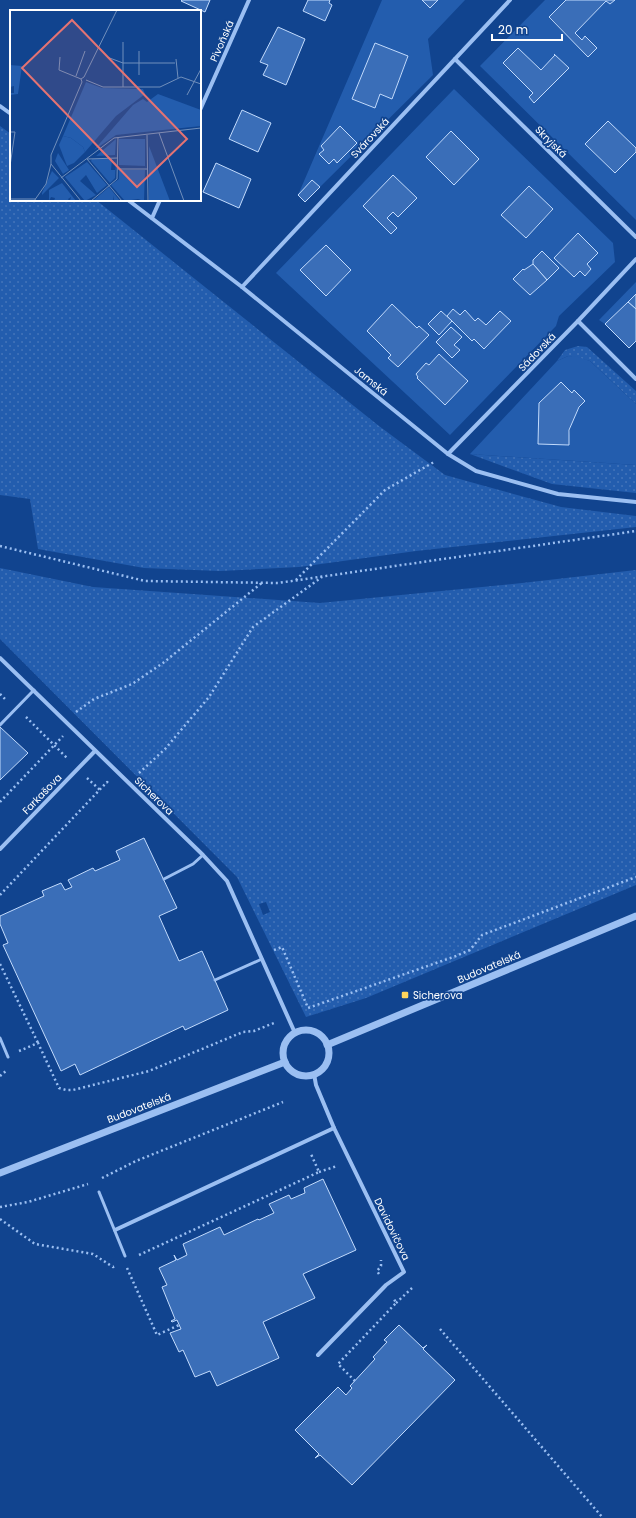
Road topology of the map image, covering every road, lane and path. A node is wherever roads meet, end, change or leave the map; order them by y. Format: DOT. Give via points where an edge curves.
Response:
graph roads {
  1 [pos="249,0"];
  2 [pos="510,0"];
  3 [pos="455,58"];
  4 [pos="0,106"];
  5 [pos="201,108"];
  6 [pos="10,113"];
  7 [pos="129,201"];
  8 [pos="160,201"];
  9 [pos="152,218"];
  10 [pos="636,237"];
  11 [pos="636,259"];
  12 [pos="242,286"];
  13 [pos="578,321"];
  14 [pos="636,379"];
  15 [pos="448,454"];
  16 [pos="636,502"];
  17 [pos="636,531"];
  18 [pos="0,546"];
  19 [pos="324,576"];
  20 [pos="296,580"];
  21 [pos="263,582"];
  22 [pos="0,658"];
  23 [pos="34,690"];
  24 [pos="0,694"];
  25 [pos="16,708"];
  26 [pos="65,720"];
  27 [pos="0,725"];
  28 [pos="72,728"];
  29 [pos="54,745"];
  30 [pos="95,750"];
  31 [pos="78,769"];
  32 [pos="128,782"];
  33 [pos="112,788"];
  34 [pos="100,790"];
  35 [pos="0,802"];
  36 [pos="0,849"];
  37 [pos="203,855"];
  38 [pos="636,877"];
  39 [pos="164,879"];
  40 [pos="0,895"];
  41 [pos="636,916"];
  42 [pos="261,957"];
  43 [pos="0,964"];
  44 [pos="215,980"];
  45 [pos="274,1023"];
  46 [pos="295,1033"];
  47 [pos="0,1038"];
  48 [pos="38,1042"];
  49 [pos="327,1045"];
  50 [pos="8,1057"];
  51 [pos="284,1062"];
  52 [pos="314,1074"];
  53 [pos="282,1102"];
  54 [pos="334,1128"];
  55 [pos="310,1152"];
  56 [pos="319,1172"];
  57 [pos="340,1172"];
  58 [pos="0,1173"];
  59 [pos="97,1181"];
  60 [pos="91,1184"];
  61 [pos="99,1192"];
  62 [pos="0,1207"];
  63 [pos="0,1219"];
  64 [pos="115,1230"];
  65 [pos="126,1256"];
  66 [pos="381,1256"];
  67 [pos="134,1257"];
  68 [pos="124,1262"];
  69 [pos="113,1267"];
  70 [pos="386,1285"];
  71 [pos="412,1288"];
  72 [pos="396,1304"];
  73 [pos="179,1325"];
  74 [pos="440,1328"];
  75 [pos="318,1355"];
  76 [pos="355,1381"];
  77 [pos="603,1518"];
  1 -- 5 [label="street, Pivoňská"];
  2 -- 3 [label="street, Svárovská"];
  3 -- 10 [label="street, Skryjská"];
  3 -- 12 [label="street, Svárovská"];
  4 -- 6 [label="street"];
  7 -- 9 [label="street, Jamská"];
  8 -- 9 [label="street"];
  9 -- 12 [label="street, Jamská"];
  11 -- 13 [label="street, Sádovská"];
  12 -- 15 [label="street, Jamská"];
  13 -- 14 [label="street"];
  13 -- 15 [label="street, Sádovská"];
  15 -- 16 [label="street, Jamská" via="476,471 558,494"];
  15 -- 20 [label="path" via="385,490"];
  17 -- 19 [label="path"];
  18 -- 21 [label="path" via="144,581"];
  19 -- 20 [label="path"];
  19 -- 32 [label="path" via="253,627 209,697 165,749"];
  20 -- 21 [label="path"];
  21 -- 26 [label="path" via="163,663 132,684 94,698"];
  22 -- 23 [label="street, Sicherova"];
  23 -- 25 [label="lane"];
  23 -- 26 [label="street, Sicherova"];
  24 -- 25 [label="path"];
  25 -- 27 [label="lane"];
  25 -- 29 [label="path"];
  26 -- 28 [label="street, Sicherova"];
  28 -- 29 [label="path"];
  28 -- 30 [label="street, Sicherova"];
  29 -- 31 [label="path"];
  29 -- 35 [label="path"];
  30 -- 31 [label="street, Farkašova"];
  30 -- 32 [label="street, Sicherova"];
  31 -- 34 [label="path"];
  31 -- 36 [label="street, Farkašova"];
  32 -- 37 [label="street, Sicherova"];
  33 -- 34 [label="path" via="107,782"];
  34 -- 40 [label="path"];
  37 -- 39 [label="lane" via="193,864"];
  37 -- 42 [label="street, Sicherova" via="227,881"];
  38 -- 42 [label="path" via="482,935 470,950 308,1008 282,947"];
  41 -- 49 [label="street, Budovatelská"];
  42 -- 44 [label="lane"];
  42 -- 46 [label="street, Sicherova"];
  43 -- 48 [label="path"];
  45 -- 48 [label="path" via="254,1031 243,1032 149,1071 73,1090 59,1088"];
  46 -- 49 [label="street" via="302,1030 310,1031 323,1038"];
  46 -- 51 [label="street" via="283,1049"];
  47 -- 50 [label="lane"];
  48 -- 50 [label="path"];
  49 -- 52 [label="street" via="328,1059 325,1066"];
  51 -- 52 [label="street" via="294,1073 307,1076"];
  51 -- 58 [label="street, Budovatelská"];
  52 -- 54 [label="street, Davidovičova"];
  53 -- 59 [label="path" via="136,1161"];
  54 -- 64 [label="street"];
  54 -- 70 [label="street, Davidovičova" via="404,1272"];
  55 -- 56 [label="path"];
  56 -- 57 [label="path" via="336,1165"];
  56 -- 67 [label="path"];
  60 -- 62 [label="path" via="28,1202"];
  61 -- 64 [label="lane"];
  63 -- 69 [label="path" via="34,1244 93,1254"];
  64 -- 65 [label="lane"];
  66 -- 70 [label="path" via="381,1266 377,1271"];
  68 -- 73 [label="path" via="157,1335"];
  70 -- 72 [label="path"];
  70 -- 75 [label="street, Davidovičova"];
  71 -- 72 [label="path"];
  72 -- 76 [label="path" via="338,1364"];
  74 -- 77 [label="path"];
}
